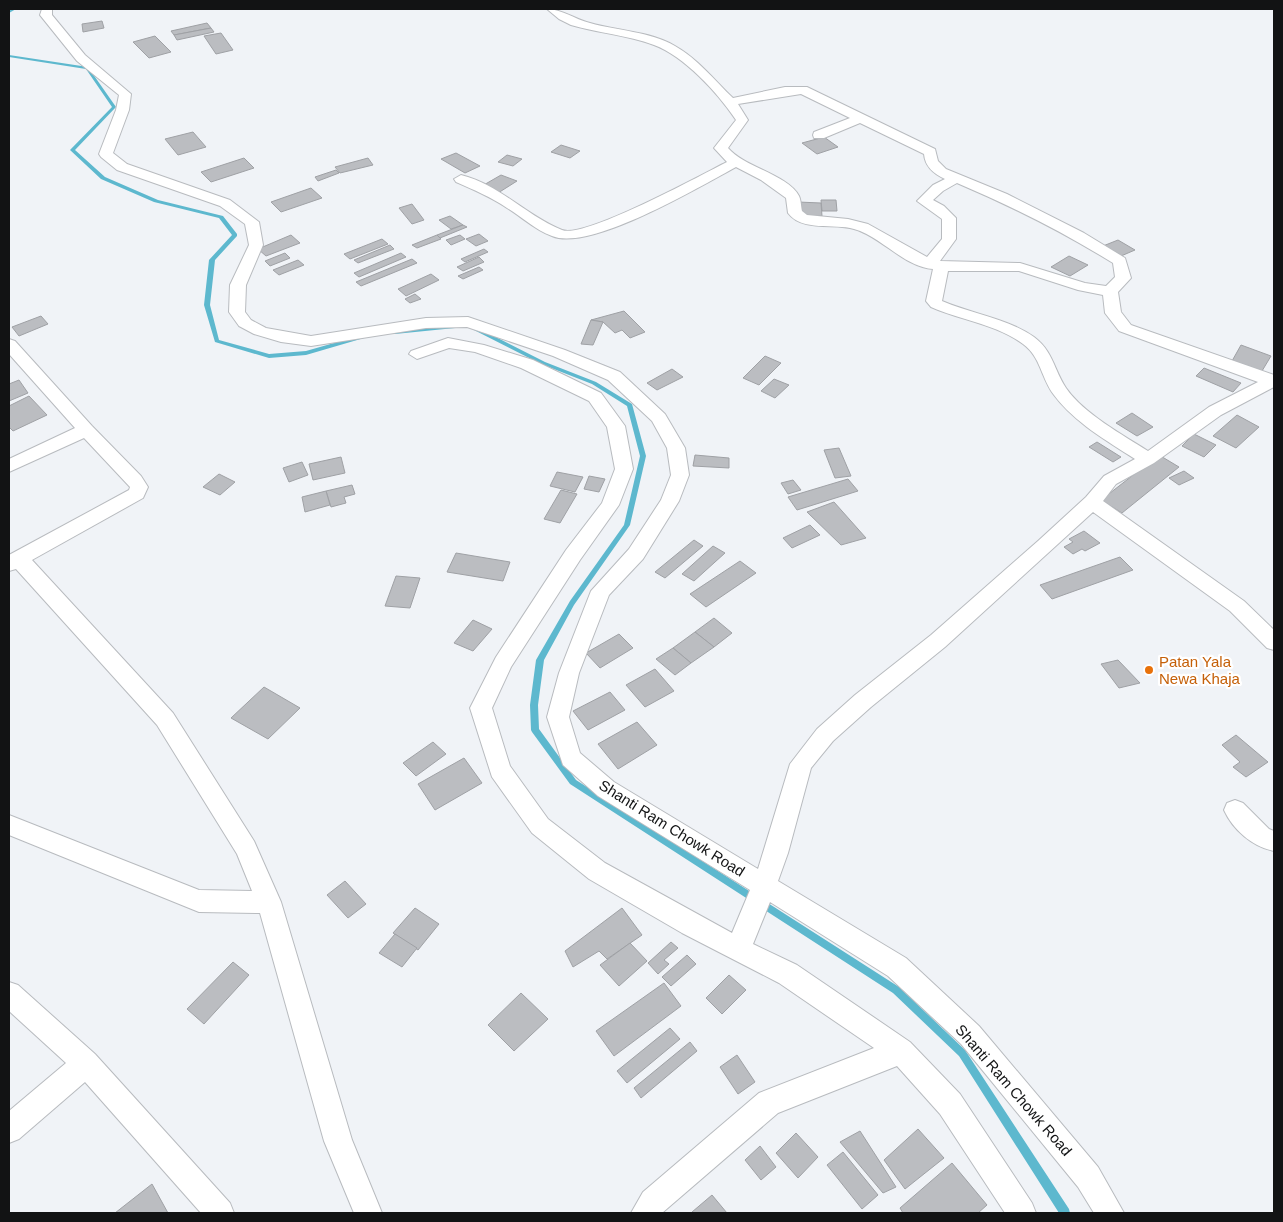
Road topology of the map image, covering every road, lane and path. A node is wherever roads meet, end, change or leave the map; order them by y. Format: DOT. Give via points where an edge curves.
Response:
graph roads {
  1 [pos="47,9"];
  2 [pos="552,9"];
  3 [pos="730,102"];
  4 [pos="860,118"];
  5 [pos="819,135"];
  6 [pos="736,162"];
  7 [pos="461,179"];
  8 [pos="955,179"];
  9 [pos="936,265"];
  10 [pos="1110,291"];
  11 [pos="9,344"];
  12 [pos="417,354"];
  13 [pos="1273,381"];
  14 [pos="86,430"];
  15 [pos="1148,459"];
  16 [pos="9,466"];
  17 [pos="1092,502"];
  18 [pos="14,562"];
  19 [pos="1274,642"];
  20 [pos="1235,810"];
  21 [pos="9,825"];
  22 [pos="1274,841"];
  23 [pos="763,889"];
  24 [pos="268,902"];
  25 [pos="743,938"];
  26 [pos="9,994"];
  27 [pos="901,1051"];
  28 [pos="86,1063"];
  29 [pos="9,1129"];
  30 [pos="218,1213"];
  31 [pos="368,1213"];
  32 [pos="645,1213"];
  33 [pos="1022,1213"];
  34 [pos="1110,1213"];
  1 -- 23 [label="street, Shanti Ram Chowk Road" via="46,15 81,58 125,94 122,117 109,140 106,154 122,167 225,203 252,222 256,245 238,285 238,312 245,323 281,337 311,341 426,323 468,322 559,352 614,376 659,418 676,448 680,476 670,501 636,554 601,592 568,673 558,717 572,758 606,789"];
  2 -- 3 [label="street" via="573,20 646,38 677,52"];
  3 -- 4 [label="street" via="804,90"];
  3 -- 6 [label="street" via="742,120 721,148"];
  4 -- 5 [label="street"];
  4 -- 8 [label="street" via="930,152 931,162"];
  6 -- 7 [label="street" via="624,217 587,232 565,236 540,225 505,200"];
  6 -- 9 [label="street" via="756,171 793,196 795,213 802,218 856,225 882,237 909,256"];
  8 -- 9 [label="street" via="924,200 949,218 948,239"];
  8 -- 10 [label="street" via="1002,197 1120,261 1123,278"];
  9 -- 10 [label="street" via="1020,267 1084,287"];
  9 -- 15 [label="street" via="936,304 988,321 1025,340 1040,351 1058,389 1075,406 1099,428"];
  10 -- 13 [label="street" via="1113,313 1125,328"];
  11 -- 14 [label="street"];
  12 -- 25 [label="street" via="448,343 478,348 526,364 595,397 616,426 624,470 610,505 503,663 481,708 500,770 540,826 597,871 691,925"];
  13 -- 15 [label="street" via="1216,411"];
  14 -- 16 [label="street"];
  14 -- 18 [label="street" via="135,480 139,487 137,494"];
  15 -- 17 [label="street" via="1110,480"];
  17 -- 19 [label="street" via="1237,606"];
  17 -- 23 [label="street" via="938,641 825,735 801,764"];
  18 -- 24 [label="street" via="165,719 246,848"];
  20 -- 22 [label="street" via="1262,838"];
  21 -- 24 [label="street" via="199,901"];
  23 -- 25 [label="street"];
  23 -- 34 [label="street, Shanti Ram Chowk Road" via="896,967 970,1034 1088,1177"];
  24 -- 31 [label="street" via="338,1141"];
  25 -- 27 [label="street" via="788,974"];
  26 -- 28 [label="street"];
  27 -- 32 [label="street" via="769,1103 653,1202"];
  27 -- 33 [label="street" via="950,1104"];
  28 -- 29 [label="street"];
  28 -- 30 [label="street"];
}
